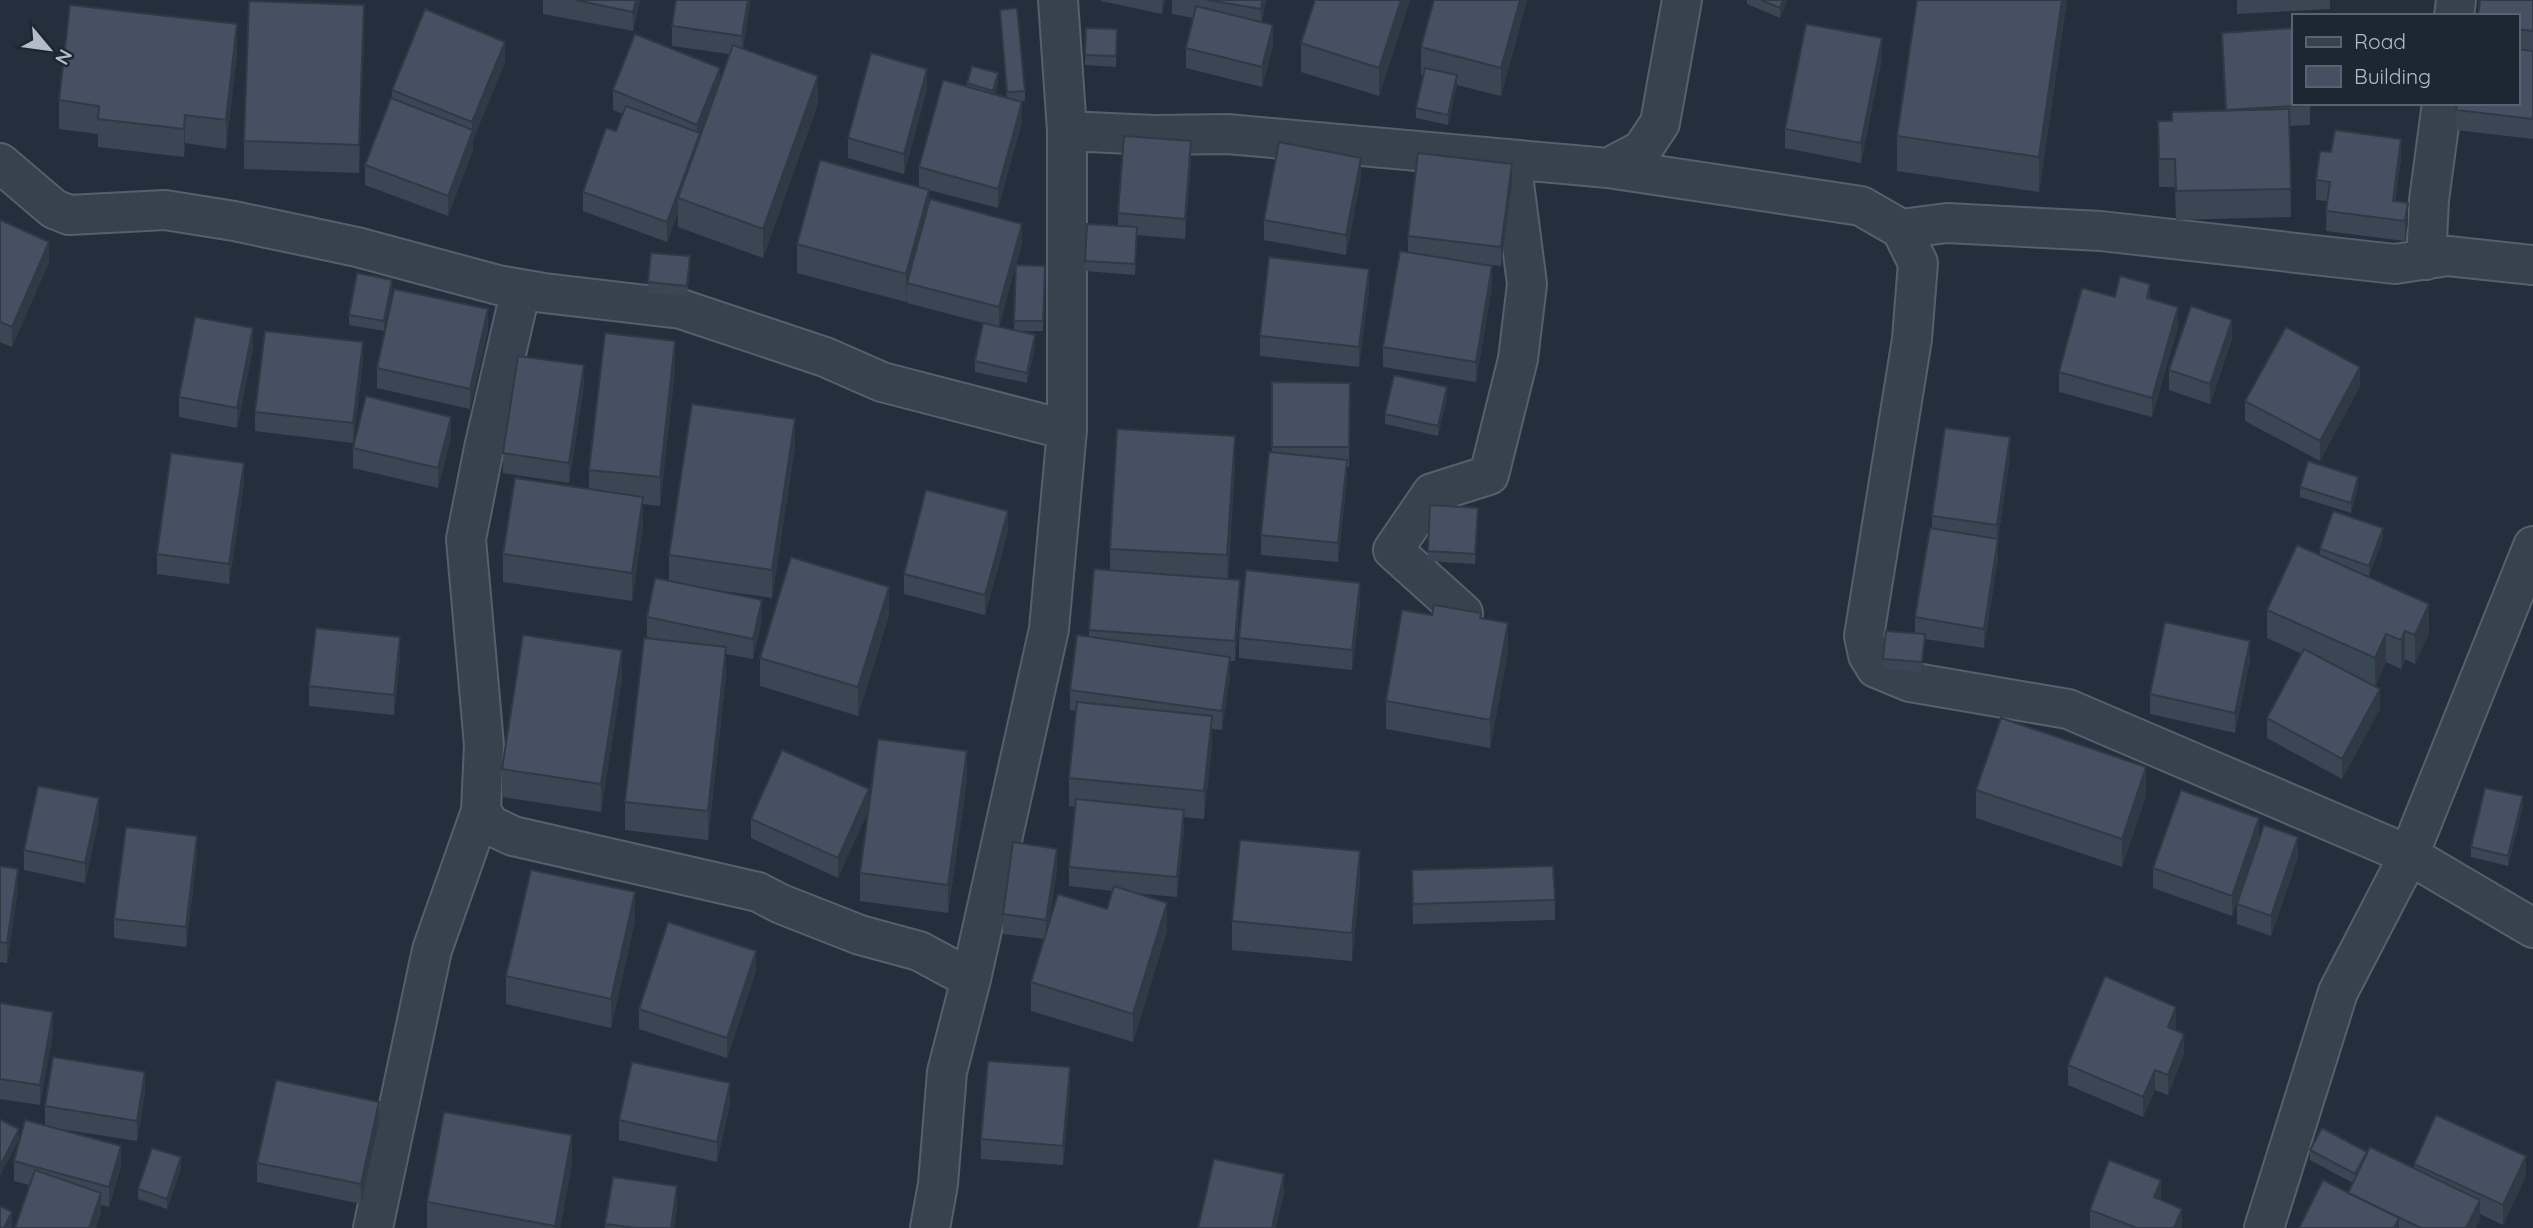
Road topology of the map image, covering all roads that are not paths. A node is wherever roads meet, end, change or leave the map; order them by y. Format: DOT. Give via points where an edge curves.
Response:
graph roads {
  1 [pos="1058,0"];
  2 [pos="1682,0"];
  3 [pos="2442,105"];
  4 [pos="1067,131"];
  5 [pos="1511,160"];
  6 [pos="1608,168"];
  7 [pos="5,177"];
  8 [pos="1901,229"];
  9 [pos="2426,260"];
  10 [pos="2533,265"];
  11 [pos="521,289"];
  12 [pos="1067,430"];
  13 [pos="2533,546"];
  14 [pos="1463,613"];
  15 [pos="481,811"];
  16 [pos="2409,855"];
  17 [pos="2533,928"];
  18 [pos="971,979"];
  19 [pos="373,1228"];
  20 [pos="930,1228"];
  21 [pos="2264,1228"];
  1 -- 4 [label="street"];
  2 -- 6 [label="street" via="1660,123 1642,150"];
  3 -- 9 [label="street"];
  4 -- 5 [label="street" via="1227,135"];
  4 -- 12 [label="street"];
  5 -- 6 [label="street"];
  5 -- 14 [label="street" via="1527,284 1518,359 1489,475 1432,492 1393,550"];
  6 -- 8 [label="street" via="1861,206"];
  7 -- 11 [label="street" via="69,215 165,210 357,247"];
  8 -- 9 [label="street" via="1947,223 2101,231 2395,264"];
  8 -- 16 [label="street" via="1918,263 1912,339 1864,636 1876,668 1910,682 2068,709"];
  9 -- 10 [label="street" via="2448,257"];
  11 -- 12 [label="street" via="681,309 814,353 882,382"];
  11 -- 15 [label="street" via="466,539 484,745"];
  12 -- 18 [label="street" via="1049,629"];
  13 -- 16 [label="street"];
  15 -- 18 [label="street" via="490,825 513,835 758,892 860,935 919,951"];
  15 -- 19 [label="street" via="432,950"];
  16 -- 17 [label="street"];
  16 -- 21 [label="street" via="2338,992"];
  18 -- 20 [label="street" via="947,1072"];
}
